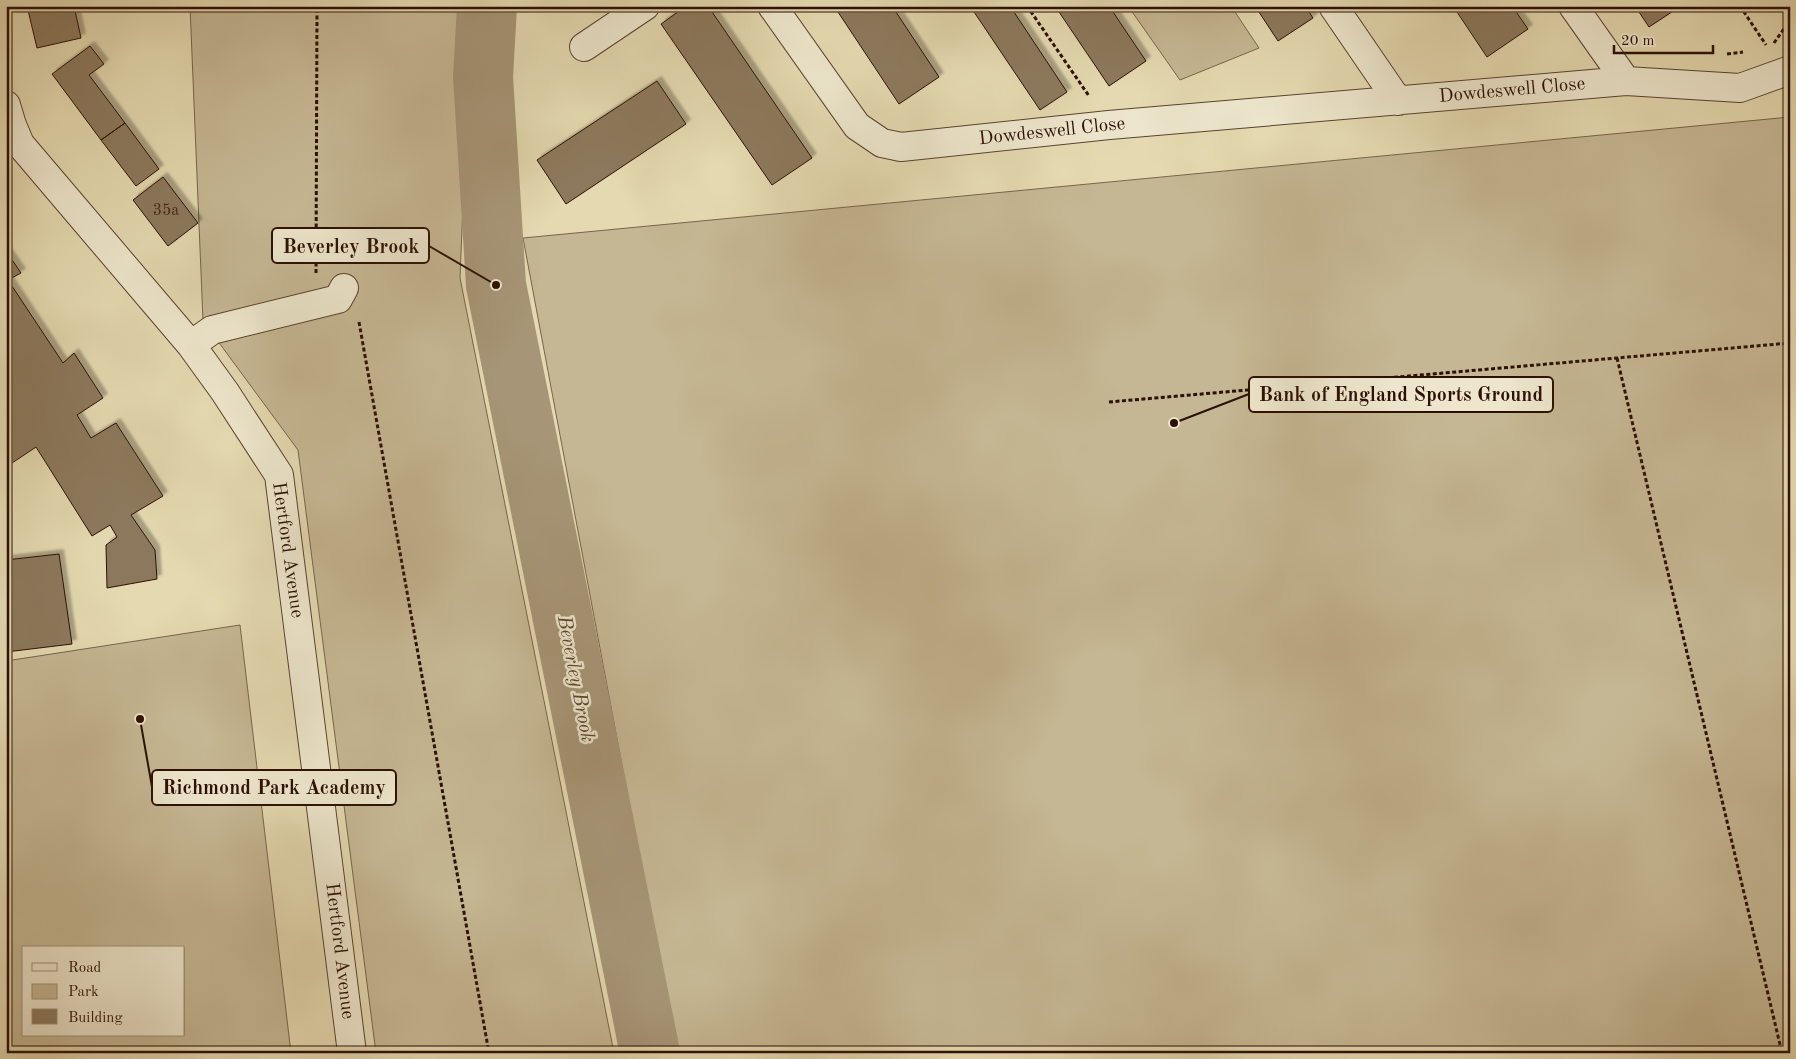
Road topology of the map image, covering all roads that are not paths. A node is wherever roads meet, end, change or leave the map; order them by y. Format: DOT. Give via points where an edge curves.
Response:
graph roads {
  1 [pos="646,6"];
  2 [pos="772,6"];
  3 [pos="1333,6"];
  4 [pos="1573,6"];
  5 [pos="584,47"];
  6 [pos="1790,70"];
  7 [pos="1626,82"];
  8 [pos="1398,101"];
  9 [pos="6,105"];
  10 [pos="13,148"];
  11 [pos="334,297"];
  12 [pos="191,345"];
  13 [pos="352,1053"];
  1 -- 5 [label="street"];
  2 -- 8 [label="street, Dowdeswell Close" via="857,126 882,143 901,147"];
  3 -- 8 [label="street"];
  4 -- 7 [label="street"];
  6 -- 7 [label="street, Dowdeswell Close" via="1740,88"];
  7 -- 8 [label="street, Dowdeswell Close"];
  9 -- 10 [label="street, Hertford Avenue" via="12,125"];
  10 -- 12 [label="street, Hertford Avenue"];
  11 -- 12 [label="street" via="212,330"];
  12 -- 13 [label="street, Hertford Avenue" via="279,476"];
}
